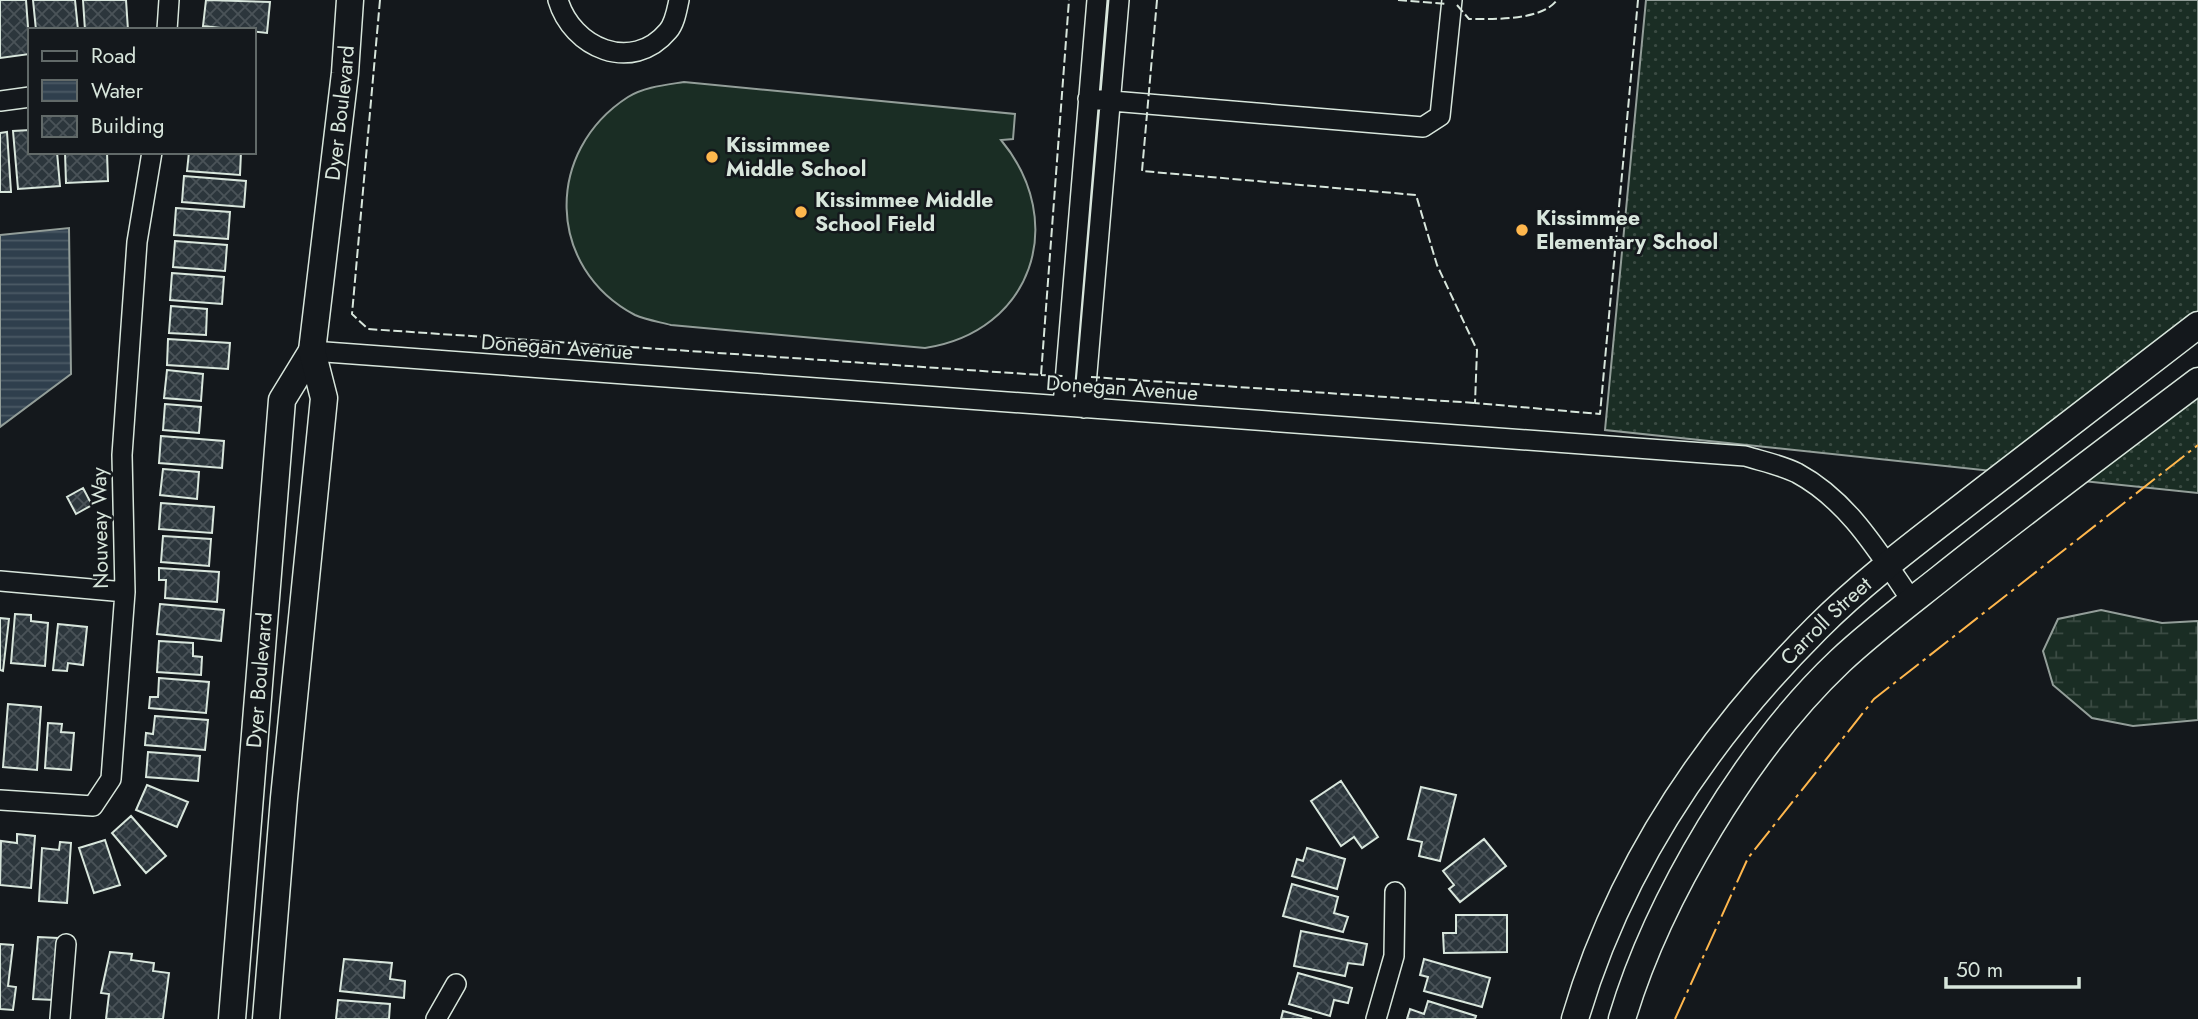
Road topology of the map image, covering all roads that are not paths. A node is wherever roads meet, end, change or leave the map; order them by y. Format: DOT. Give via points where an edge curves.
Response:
graph roads {
  1 [pos="169,0"];
  2 [pos="351,0"];
  3 [pos="558,0"];
  4 [pos="679,0"];
  5 [pos="1097,0"];
  6 [pos="1108,0"];
  7 [pos="1119,0"];
  8 [pos="1452,0"];
  9 [pos="167,28"];
  10 [pos="28,97"];
  11 [pos="1099,100"];
  12 [pos="0,101"];
  13 [pos="152,154"];
  14 [pos="2198,325"];
  15 [pos="312,351"];
  16 [pos="2198,381"];
  17 [pos="1074,407"];
  18 [pos="1887,565"];
  19 [pos="0,581"];
  20 [pos="125,592"];
  21 [pos="1913,601"];
  22 [pos="0,800"];
  23 [pos="1395,892"];
  24 [pos="66,944"];
  25 [pos="456,984"];
  26 [pos="60,1019"];
  27 [pos="232,1019"];
  28 [pos="266,1019"];
  29 [pos="436,1019"];
  30 [pos="1376,1019"];
  31 [pos="1575,1019"];
  32 [pos="1622,1019"];
  1 -- 9 [label="street"];
  2 -- 15 [label="main road, Dyer Boulevard"];
  3 -- 4 [label="street" via="566,20 588,43 602,51 622,52 639,49 669,30"];
  5 -- 11 [label="street"];
  6 -- 11 [label="street"];
  7 -- 11 [label="street"];
  8 -- 11 [label="street" via="1440,116 1423,127"];
  10 -- 12 [label="street"];
  11 -- 17 [label="street"];
  13 -- 20 [label="street, Nouveay Way" via="137,242 122,455"];
  14 -- 18 [label="main road, Carroll Street"];
  15 -- 17 [label="street, Donegan Avenue"];
  15 -- 27 [label="main road, Dyer Boulevard" via="282,401"];
  15 -- 28 [label="main road, Dyer Boulevard" via="324,398"];
  16 -- 21 [label="main road"];
  17 -- 18 [label="street, Donegan Avenue" via="1745,456 1795,472 1837,500"];
  18 -- 21 [label="street, Donegan Avenue"];
  18 -- 31 [label="main road, Carroll Street" via="1818,627 1745,705 1679,791 1627,883"];
  19 -- 20 [label="street"];
  20 -- 22 [label="street, Nouveay Way" via="111,779 93,806"];
  21 -- 32 [label="main road" via="1831,670 1782,725 1730,799 1680,878"];
  23 -- 30 [label="street" via="1394,957"];
  24 -- 26 [label="street"];
  25 -- 29 [label="street"];
}
